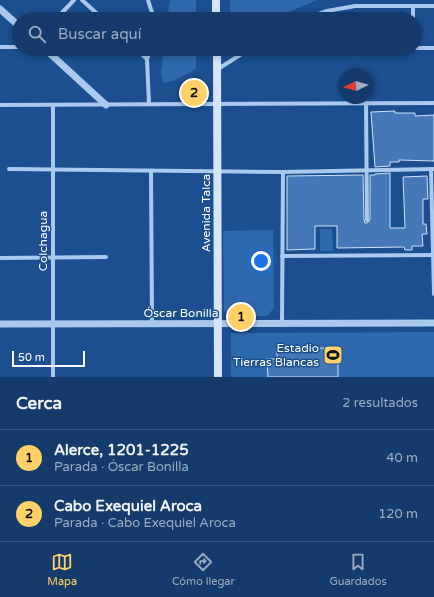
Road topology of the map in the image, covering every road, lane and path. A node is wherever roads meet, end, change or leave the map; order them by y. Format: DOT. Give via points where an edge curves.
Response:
graph roads {
  1 [pos="74,0"];
  2 [pos="82,0"];
  3 [pos="148,0"];
  4 [pos="216,0"];
  5 [pos="413,6"];
  6 [pos="434,6"];
  7 [pos="0,9"];
  8 [pos="63,12"];
  9 [pos="95,12"];
  10 [pos="152,12"];
  11 [pos="216,12"];
  12 [pos="324,12"];
  13 [pos="413,12"];
  14 [pos="12,20"];
  15 [pos="0,47"];
  16 [pos="12,47"];
  17 [pos="422,48"];
  18 [pos="434,48"];
  19 [pos="52,56"];
  20 [pos="144,56"];
  21 [pos="148,56"];
  22 [pos="217,56"];
  23 [pos="238,56"];
  24 [pos="147,59"];
  25 [pos="217,69"];
  26 [pos="338,103"];
  27 [pos="374,103"];
  28 [pos="434,103"];
  29 [pos="149,104"];
  30 [pos="217,104"];
  31 [pos="366,104"];
  32 [pos="0,105"];
  33 [pos="53,105"];
  34 [pos="106,105"];
  35 [pos="10,169"];
  36 [pos="53,169"];
  37 [pos="433,169"];
  38 [pos="151,171"];
  39 [pos="366,171"];
  40 [pos="217,172"];
  41 [pos="283,172"];
  42 [pos="433,199"];
  43 [pos="367,220"];
  44 [pos="434,255"];
  45 [pos="282,256"];
  46 [pos="106,257"];
  47 [pos="0,258"];
  48 [pos="53,258"];
  49 [pos="434,294"];
  50 [pos="434,323"];
  51 [pos="0,324"];
  52 [pos="53,324"];
  53 [pos="152,324"];
  54 [pos="218,324"];
  55 [pos="282,324"];
  56 [pos="53,377"];
  57 [pos="218,377"];
  1 -- 8 [label="street"];
  2 -- 9 [label="street"];
  3 -- 10 [label="street"];
  4 -- 11 [label="main road"];
  5 -- 6 [label="street"];
  5 -- 12 [label="street" via="355,6"];
  5 -- 13 [label="street"];
  7 -- 14 [label="street"];
  15 -- 16 [label="street"];
  17 -- 18 [label="street"];
  19 -- 34 [label="street"];
  20 -- 24 [label="street"];
  21 -- 24 [label="street"];
  22 -- 25 [label="main road, Avenida Talca"];
  23 -- 25 [label="street"];
  24 -- 29 [label="street"];
  25 -- 30 [label="main road, Avenida Talca"];
  26 -- 30 [label="street"];
  27 -- 28 [label="street"];
  29 -- 30 [label="street"];
  29 -- 34 [label="street"];
  30 -- 40 [label="main road, Avenida Talca"];
  31 -- 39 [label="street"];
  32 -- 33 [label="street"];
  33 -- 34 [label="street"];
  33 -- 36 [label="street, Colchagua"];
  35 -- 36 [label="street"];
  36 -- 38 [label="street"];
  36 -- 48 [label="street, Colchagua"];
  37 -- 39 [label="street"];
  37 -- 42 [label="street"];
  38 -- 40 [label="street"];
  38 -- 53 [label="street"];
  39 -- 41 [label="street"];
  39 -- 43 [label="street"];
  40 -- 41 [label="street"];
  40 -- 54 [label="main road, Avenida Talca"];
  41 -- 45 [label="street"];
  42 -- 44 [label="street"];
  44 -- 45 [label="street"];
  44 -- 49 [label="street"];
  45 -- 55 [label="street"];
  46 -- 48 [label="street"];
  47 -- 48 [label="street"];
  48 -- 52 [label="street, Colchagua"];
  50 -- 55 [label="street, Óscar Bonilla"];
  51 -- 52 [label="street, Óscar Bonilla"];
  52 -- 53 [label="street, Óscar Bonilla"];
  52 -- 56 [label="street, Colchagua"];
  53 -- 54 [label="street, Óscar Bonilla"];
  54 -- 55 [label="street, Óscar Bonilla"];
  54 -- 57 [label="main road, Avenida Talca"];
}
